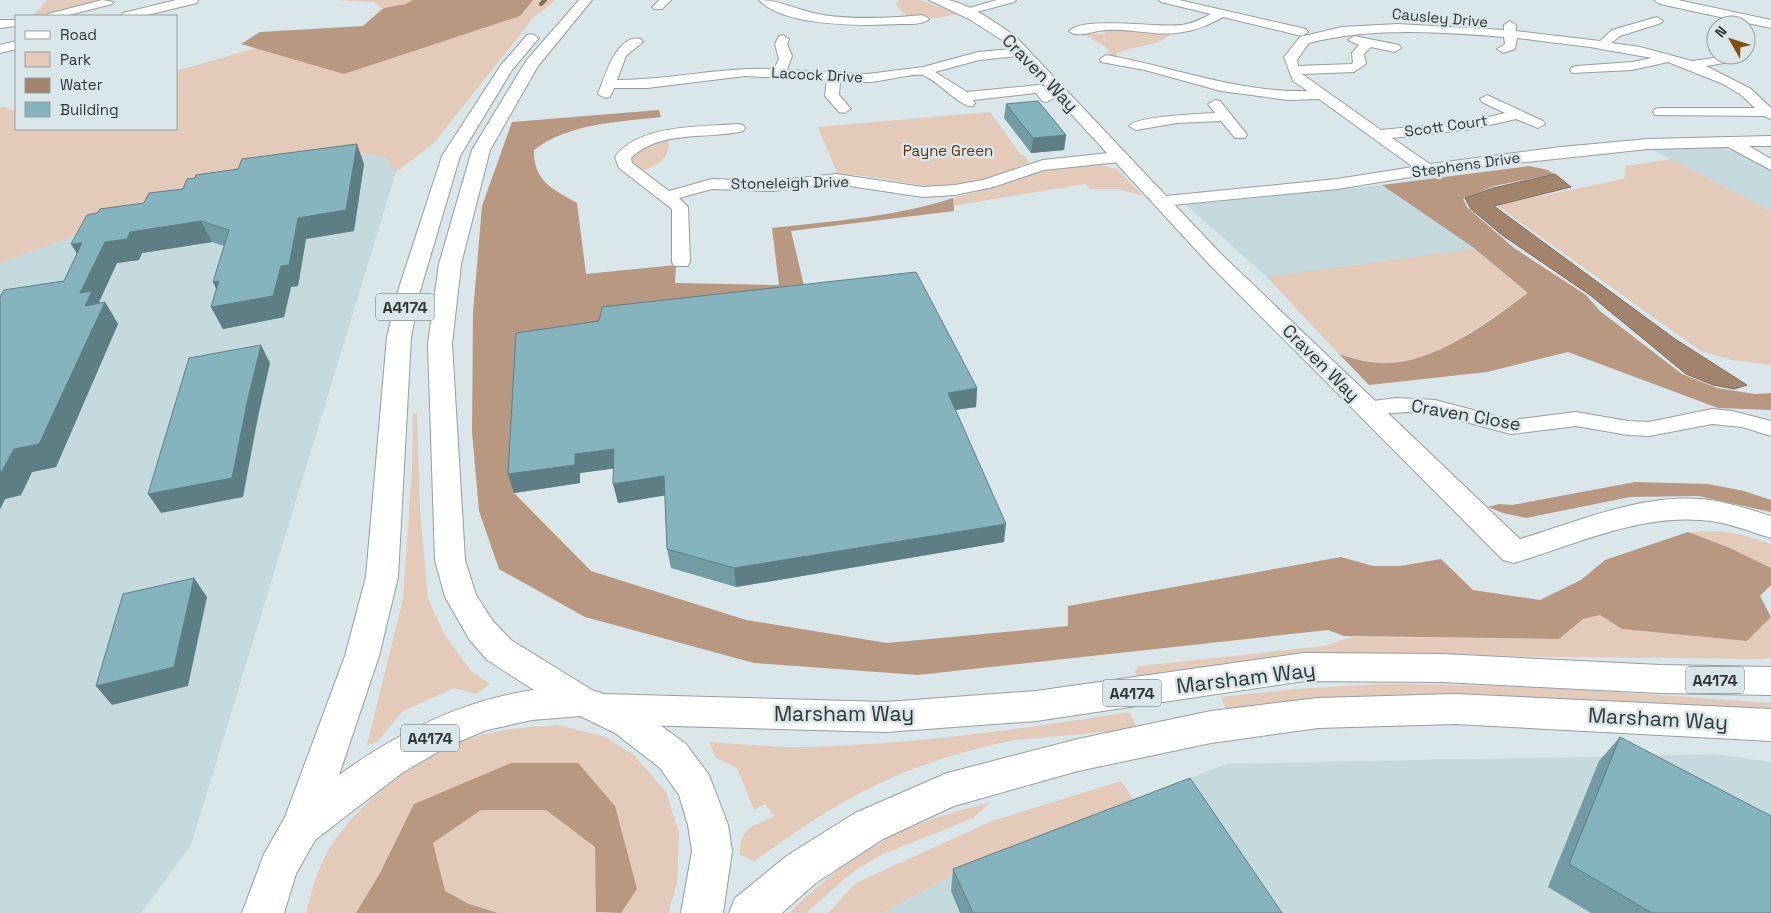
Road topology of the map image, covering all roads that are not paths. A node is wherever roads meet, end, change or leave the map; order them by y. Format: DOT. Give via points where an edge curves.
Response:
graph roads {
  1 [pos="192,0"];
  2 [pos="567,0"];
  3 [pos="586,0"];
  4 [pos="765,0"];
  5 [pos="935,0"];
  6 [pos="1010,0"];
  7 [pos="1165,0"];
  8 [pos="1660,0"];
  9 [pos="108,2"];
  10 [pos="966,12"];
  11 [pos="1222,13"];
  12 [pos="56,15"];
  13 [pos="132,15"];
  14 [pos="1440,16"];
  15 [pos="1640,16"];
  16 [pos="1347,17"];
  17 [pos="923,19"];
  18 [pos="1657,21"];
  19 [pos="15,23"];
  20 [pos="0,24"];
  21 [pos="1771,24"];
  22 [pos="1510,25"];
  23 [pos="1672,25"];
  24 [pos="1075,31"];
  25 [pos="1302,32"];
  26 [pos="638,40"];
  27 [pos="1354,40"];
  28 [pos="1606,41"];
  29 [pos="1368,43"];
  30 [pos="15,45"];
  31 [pos="799,45"];
  32 [pos="1395,48"];
  33 [pos="0,49"];
  34 [pos="1502,49"];
  35 [pos="1023,52"];
  36 [pos="1669,57"];
  37 [pos="1106,59"];
  38 [pos="1706,62"];
  39 [pos="1691,65"];
  40 [pos="1294,70"];
  41 [pos="1577,70"];
  42 [pos="924,71"];
  43 [pos="778,73"];
  44 [pos="834,78"];
  45 [pos="1221,87"];
  46 [pos="1318,95"];
  47 [pos="1047,98"];
  48 [pos="1487,99"];
  49 [pos="816,102"];
  50 [pos="1660,112"];
  51 [pos="1769,113"];
  52 [pos="1515,115"];
  53 [pos="1224,117"];
  54 [pos="1153,122"];
  55 [pos="1538,124"];
  56 [pos="1136,126"];
  57 [pos="738,128"];
  58 [pos="1170,132"];
  59 [pos="1240,135"];
  60 [pos="1378,135"];
  61 [pos="1730,141"];
  62 [pos="1771,141"];
  63 [pos="1119,156"];
  64 [pos="1771,165"];
  65 [pos="1428,170"];
  66 [pos="667,197"];
  67 [pos="1162,201"];
  68 [pos="681,262"];
  69 [pos="1366,408"];
  70 [pos="1771,429"];
  71 [pos="1771,527"];
  72 [pos="1771,681"];
  73 [pos="592,705"];
  74 [pos="1771,725"];
  75 [pos="302,827"];
  76 [pos="263,913"];
  77 [pos="702,913"];
  78 [pos="750,913"];
  1 -- 13 [label="main road"];
  2 -- 75 [label="main road, A4174" via="506,68 451,156 409,291 399,337 382,577 362,656"];
  3 -- 73 [label="main road, A4174" via="531,64 481,150 450,264 440,344 450,560 462,597 481,630 499,650"];
  4 -- 17 [label="street" via="784,10 814,18 872,22"];
  5 -- 10 [label="main road, Craven Way"];
  6 -- 10 [label="street"];
  7 -- 11 [label="street"];
  8 -- 21 [label="main road"];
  9 -- 12 [label="street"];
  10 -- 35 [label="main road, Craven Way" via="993,26"];
  11 -- 24 [label="street" via="1196,26 1181,29 1107,26"];
  11 -- 25 [label="street"];
  14 -- 22 [label="street, Causley Drive"];
  15 -- 18 [label="street"];
  16 -- 25 [label="street"];
  18 -- 23 [label="street"];
  18 -- 28 [label="street" via="1616,33"];
  19 -- 20 [label="street"];
  22 -- 28 [label="street, Causley Drive"];
  22 -- 34 [label="street" via="1511,46"];
  25 -- 40 [label="street" via="1290,57"];
  26 -- 43 [label="street, Lacock Drive" via="620,54 608,89 716,74"];
  27 -- 29 [label="street"];
  28 -- 36 [label="street, Causley Drive"];
  29 -- 32 [label="street"];
  29 -- 40 [label="street" via="1358,53 1360,64 1354,68"];
  30 -- 33 [label="main road"];
  31 -- 43 [label="street" via="783,42 787,58"];
  35 -- 42 [label="street, Lacock Drive" via="961,59"];
  35 -- 63 [label="main road, Craven Way"];
  36 -- 39 [label="street, Causley Drive"];
  36 -- 41 [label="street" via="1632,66"];
  37 -- 45 [label="street"];
  38 -- 39 [label="street"];
  39 -- 51 [label="street, Causley Drive" via="1747,93"];
  40 -- 46 [label="street" via="1298,78"];
  42 -- 44 [label="street, Lacock Drive" via="868,78"];
  42 -- 47 [label="street" via="965,100 1039,89"];
  43 -- 44 [label="street, Lacock Drive"];
  44 -- 49 [label="street" via="832,87 839,104"];
  45 -- 46 [label="street" via="1288,96"];
  45 -- 53 [label="street" via="1214,100"];
  46 -- 60 [label="street"];
  48 -- 52 [label="street, Scott Court"];
  50 -- 51 [label="street"];
  52 -- 55 [label="street, Scott Court"];
  52 -- 60 [label="street, Scott Court" via="1472,125"];
  53 -- 54 [label="street"];
  53 -- 59 [label="street"];
  54 -- 56 [label="street"];
  54 -- 58 [label="street"];
  57 -- 66 [label="street" via="656,138 628,150 623,157 624,166"];
  60 -- 65 [label="street"];
  61 -- 62 [label="street, Stephens Drive"];
  61 -- 64 [label="street"];
  61 -- 65 [label="street, Stephens Drive" via="1561,152"];
  63 -- 66 [label="street, Stoneleigh Drive" via="1043,165 988,184 955,190 923,192 836,179 772,186 712,184"];
  63 -- 67 [label="main road, Craven Way"];
  65 -- 67 [label="street, Stephens Drive" via="1337,184"];
  66 -- 68 [label="street" via="680,207"];
  67 -- 69 [label="main road, Craven Way" via="1214,258"];
  69 -- 70 [label="street, Craven Close" via="1412,403 1511,427 1580,418 1647,430 1694,418 1717,417"];
  69 -- 71 [label="main road, Craven Way" via="1514,552 1638,515 1694,509"];
  72 -- 73 [label="main road, Marsham Way / A4174" via="1442,668 1304,668 1036,706 886,717"];
  73 -- 75 [label="main road, A4174" via="539,704 486,715 415,744 347,788"];
  73 -- 77 [label="main road, A4174" via="628,722 673,756 696,787 708,824 712,851"];
  74 -- 78 [label="main road, Marsham Way" via="1455,709 1318,713 1211,727 1078,755 947,790 869,826 802,869"];
  75 -- 76 [label="main road, A4174" via="270,882"];
}
